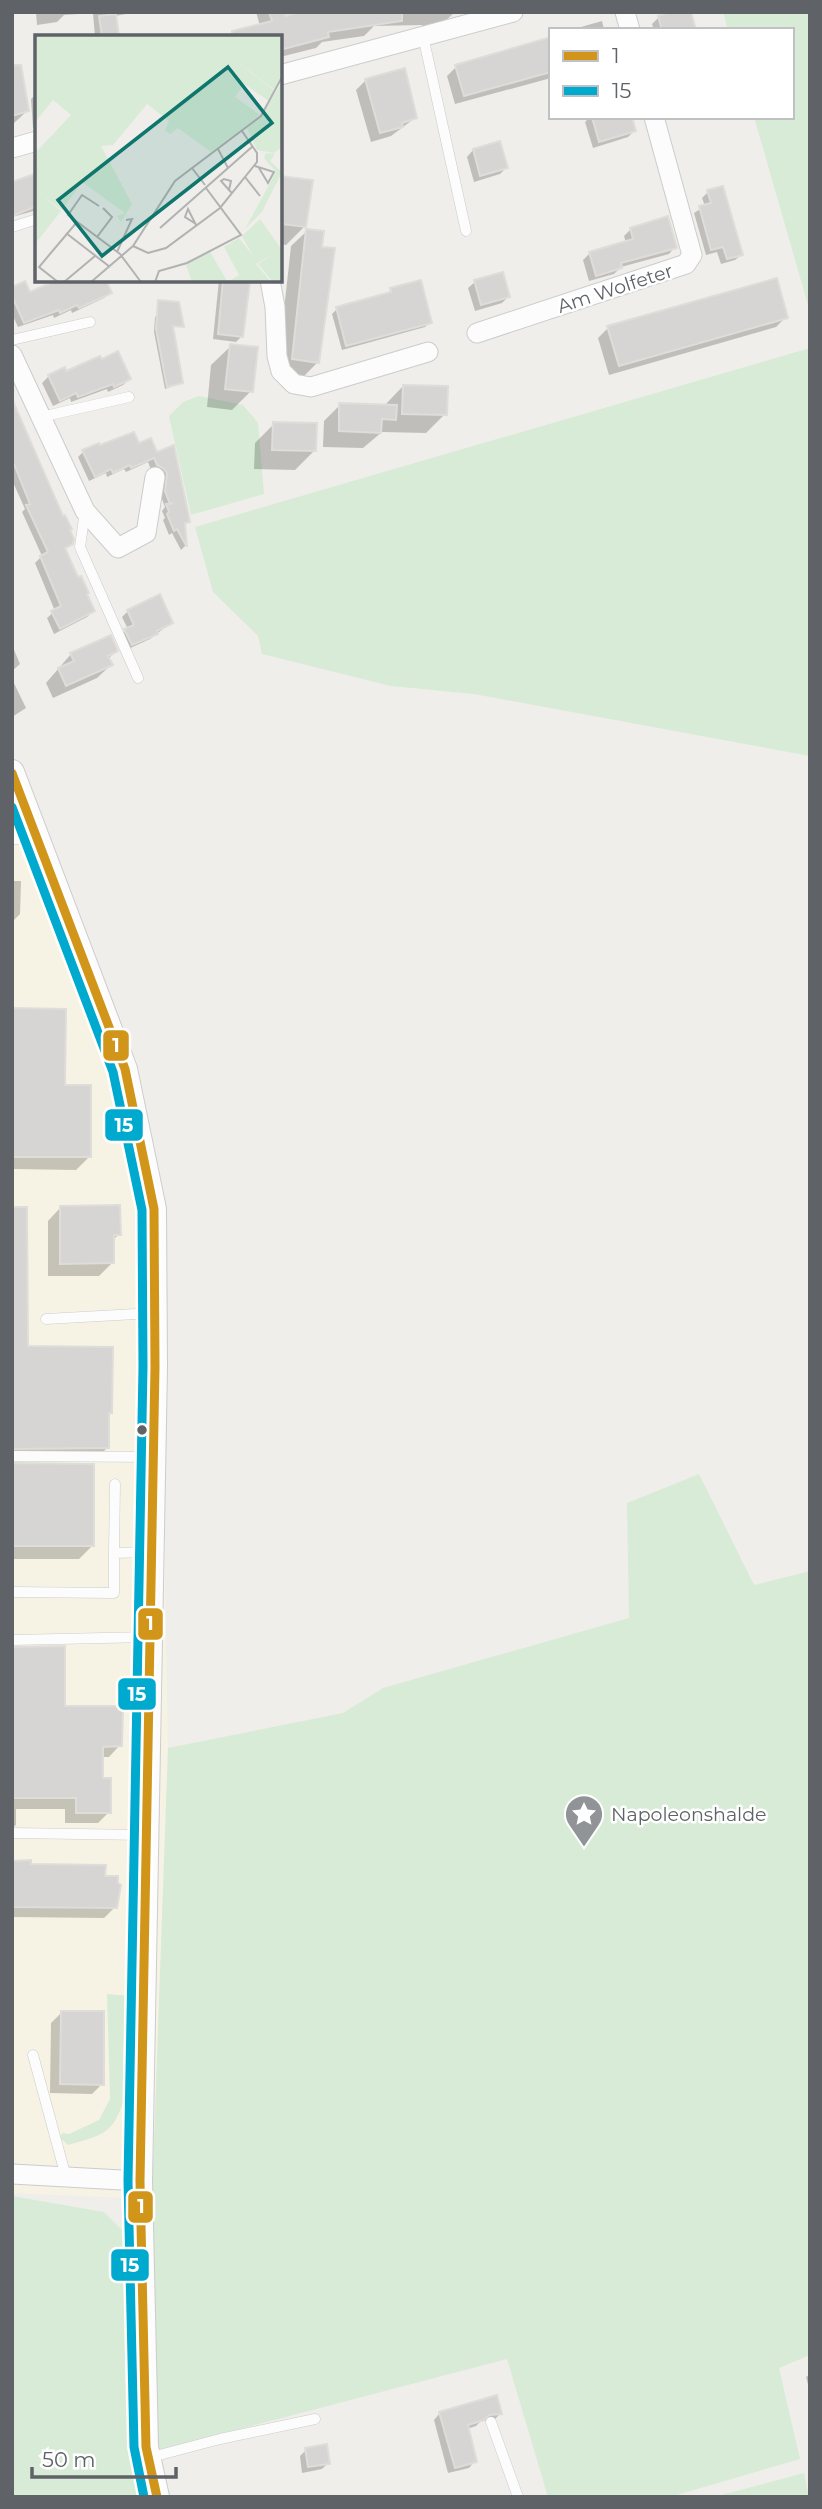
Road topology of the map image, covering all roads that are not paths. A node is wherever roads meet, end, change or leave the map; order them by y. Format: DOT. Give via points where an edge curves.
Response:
graph roads {
  1 [pos="513,12"];
  2 [pos="481,16"];
  3 [pos="424,36"];
  4 [pos="282,74"];
  5 [pos="655,119"];
  6 [pos="35,142"];
  7 [pos="12,148"];
  8 [pos="35,220"];
  9 [pos="12,227"];
  10 [pos="466,231"];
  11 [pos="270,282"];
  12 [pos="90,322"];
  13 [pos="477,333"];
  14 [pos="12,340"];
  15 [pos="428,352"];
  16 [pos="12,355"];
  17 [pos="129,397"];
  18 [pos="41,417"];
  19 [pos="155,477"];
  20 [pos="85,511"];
  21 [pos="138,678"];
  22 [pos="12,772"];
  23 [pos="12,839"];
  24 [pos="38,839"];
  25 [pos="155,1313"];
  26 [pos="46,1319"];
  27 [pos="12,1456"];
  28 [pos="152,1457"];
  29 [pos="115,1484"];
  30 [pos="151,1552"];
  31 [pos="114,1553"];
  32 [pos="12,1592"];
  33 [pos="150,1637"];
  34 [pos="12,1640"];
  35 [pos="12,1833"];
  36 [pos="147,1835"];
  37 [pos="33,2055"];
  38 [pos="12,2174"];
  39 [pos="66,2177"];
  40 [pos="140,2180"];
  41 [pos="315,2419"];
  42 [pos="491,2422"];
  43 [pos="147,2458"];
  44 [pos="157,2497"];
  45 [pos="518,2497"];
  1 -- 2 [label="street"];
  2 -- 3 [label="street"];
  3 -- 4 [label="street"];
  3 -- 10 [label="lane"];
  5 -- 13 [label="street, Am Wolfeter" via="692,255 686,264"];
  6 -- 7 [label="street"];
  8 -- 9 [label="lane"];
  11 -- 15 [label="street" via="276,356 281,372 293,384 311,387"];
  12 -- 14 [label="lane"];
  16 -- 18 [label="street"];
  17 -- 18 [label="lane"];
  18 -- 20 [label="street"];
  19 -- 20 [label="street" via="146,533 118,548"];
  20 -- 21 [label="lane" via="80,547"];
  22 -- 24 [label="street"];
  23 -- 24 [label="lane"];
  24 -- 25 [label="street" via="125,1069 154,1209"];
  25 -- 26 [label="lane"];
  25 -- 28 [label="street"];
  27 -- 28 [label="lane"];
  28 -- 30 [label="street"];
  29 -- 31 [label="lane"];
  30 -- 31 [label="lane"];
  30 -- 33 [label="street"];
  31 -- 32 [label="lane" via="114,1593"];
  33 -- 34 [label="lane"];
  33 -- 36 [label="street"];
  35 -- 36 [label="lane"];
  36 -- 40 [label="street"];
  37 -- 39 [label="lane"];
  38 -- 39 [label="street"];
  39 -- 40 [label="street"];
  40 -- 43 [label="street"];
  41 -- 43 [label="lane"];
  42 -- 45 [label="lane"];
  43 -- 44 [label="street"];
}
